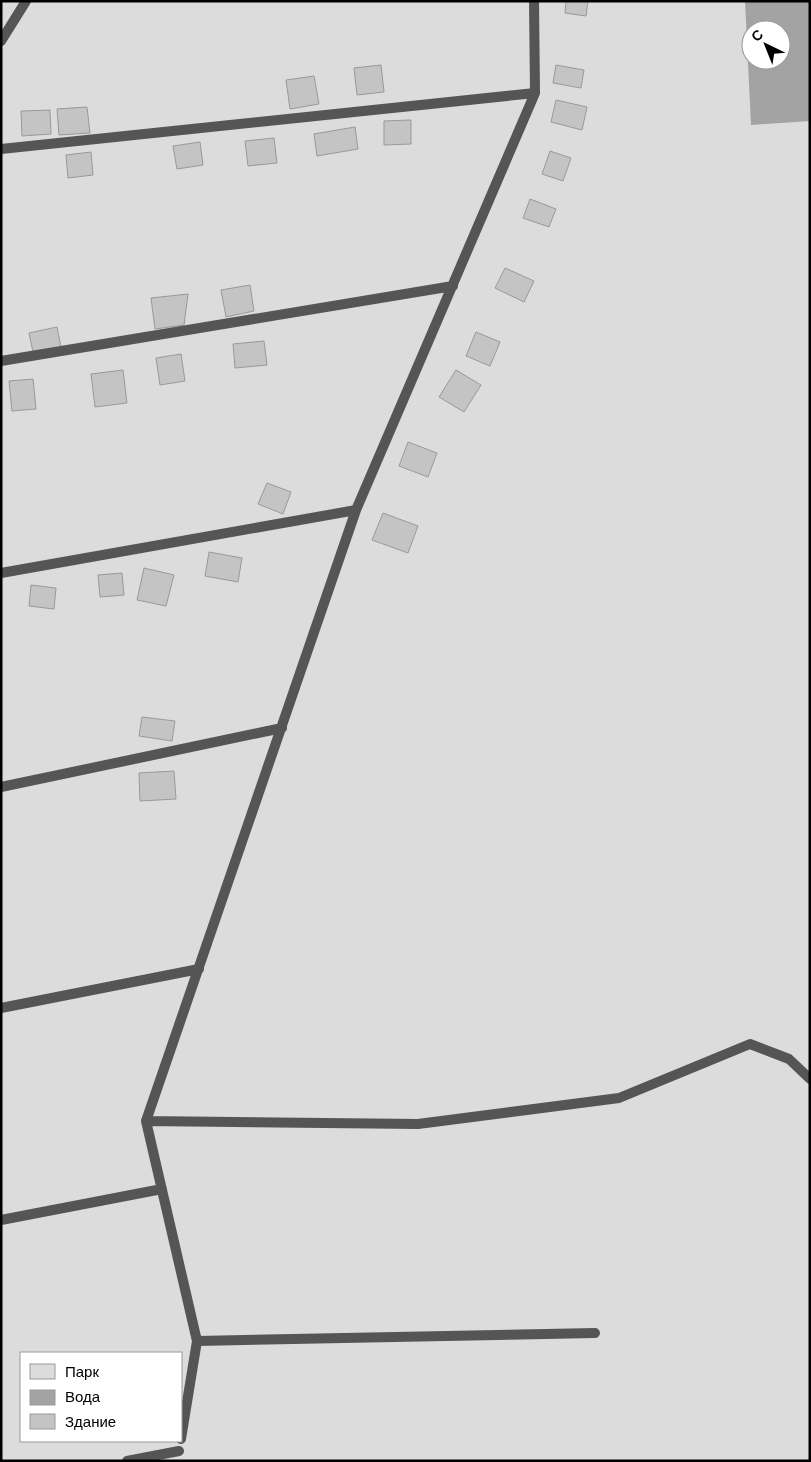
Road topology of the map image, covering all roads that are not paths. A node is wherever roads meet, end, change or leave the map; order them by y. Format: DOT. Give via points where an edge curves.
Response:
graph roads {
  1 [pos="26,1"];
  2 [pos="534,1"];
  3 [pos="1,41"];
  4 [pos="535,93"];
  5 [pos="1,149"];
  6 [pos="453,286"];
  7 [pos="1,361"];
  8 [pos="356,510"];
  9 [pos="1,573"];
  10 [pos="282,728"];
  11 [pos="1,787"];
  12 [pos="198,969"];
  13 [pos="1,1008"];
  14 [pos="810,1079"];
  15 [pos="146,1121"];
  16 [pos="162,1189"];
  17 [pos="1,1220"];
  18 [pos="595,1333"];
  19 [pos="197,1341"];
  20 [pos="182,1435"];
  21 [pos="180,1448"];
  22 [pos="127,1461"];
  1 -- 3 [label="lane"];
  2 -- 4 [label="lane"];
  4 -- 5 [label="lane"];
  4 -- 6 [label="lane"];
  6 -- 7 [label="lane"];
  6 -- 8 [label="lane"];
  8 -- 9 [label="lane"];
  8 -- 10 [label="lane"];
  10 -- 11 [label="lane"];
  10 -- 12 [label="lane"];
  12 -- 13 [label="lane"];
  12 -- 15 [label="lane"];
  14 -- 15 [label="lane" via="789,1059 750,1044 619,1098 418,1124"];
  15 -- 16 [label="lane"];
  16 -- 17 [label="lane"];
  16 -- 19 [label="lane"];
  18 -- 19 [label="lane"];
  19 -- 20 [label="lane"];
  21 -- 22 [label="lane"];
}
